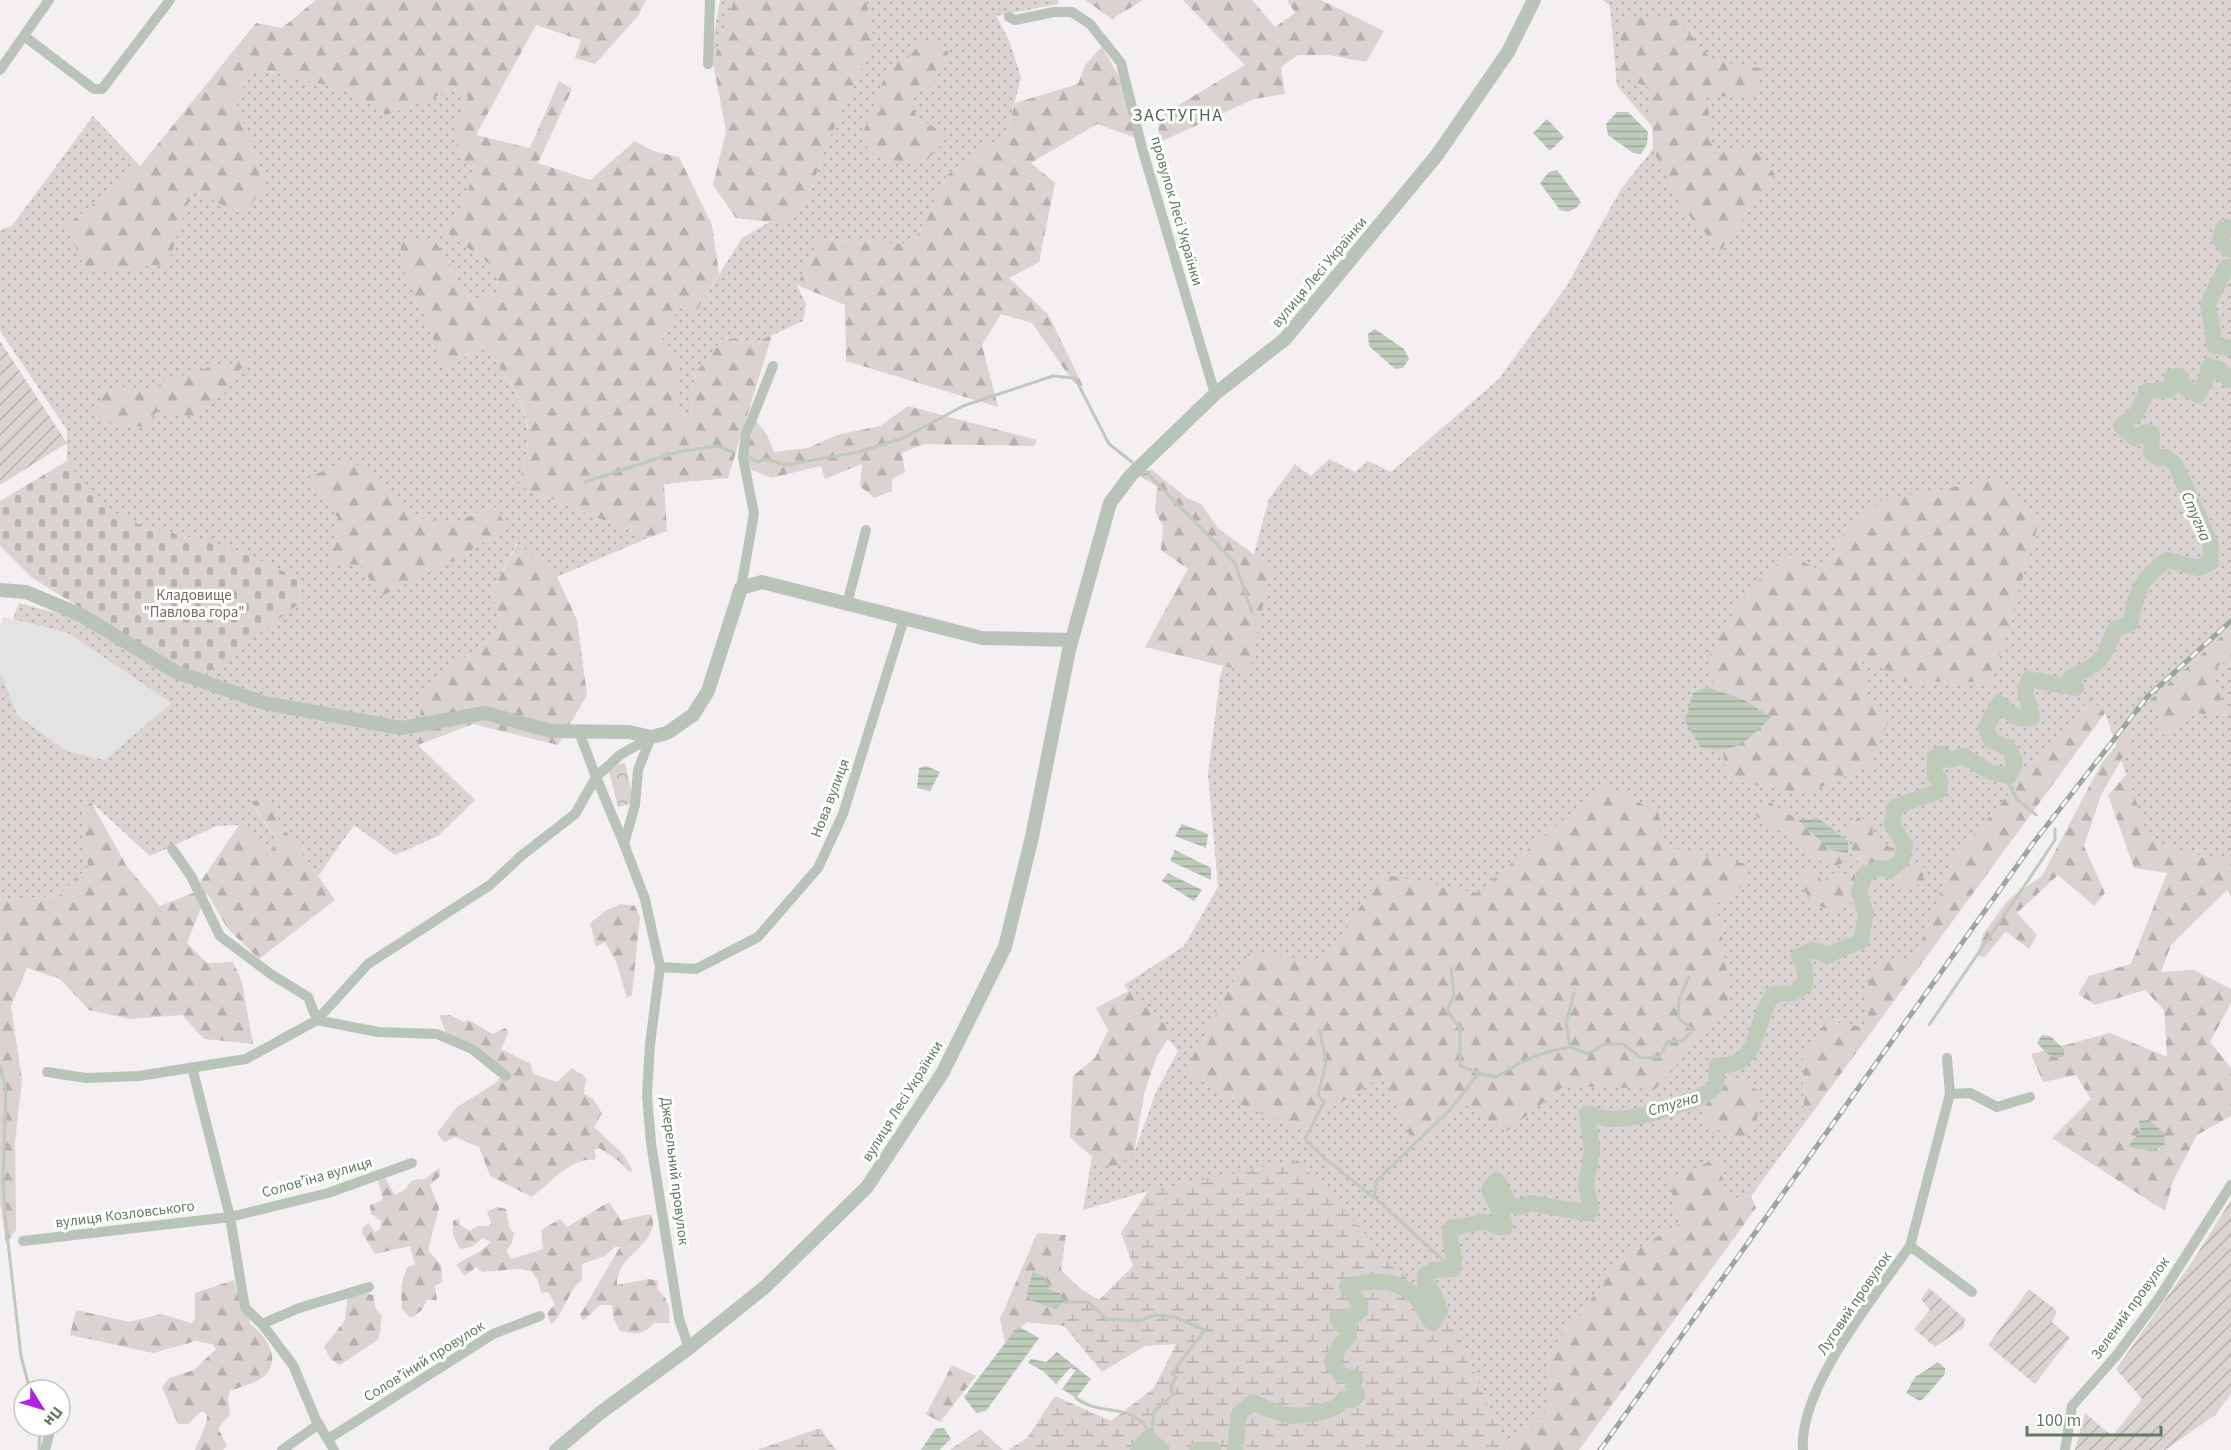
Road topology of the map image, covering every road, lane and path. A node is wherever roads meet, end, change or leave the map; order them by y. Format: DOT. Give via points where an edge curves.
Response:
graph roads {
  1 [pos="49,0"];
  2 [pos="170,0"];
  3 [pos="710,0"];
  4 [pos="1534,0"];
  5 [pos="1009,17"];
  6 [pos="24,36"];
  7 [pos="708,63"];
  8 [pos="0,70"];
  9 [pos="773,366"];
  10 [pos="1215,394"];
  11 [pos="867,530"];
  12 [pos="741,588"];
  13 [pos="0,590"];
  14 [pos="847,604"];
  15 [pos="904,619"];
  16 [pos="1072,640"];
  17 [pos="579,732"];
  18 [pos="651,737"];
  19 [pos="596,777"];
  20 [pos="624,844"];
  21 [pos="172,849"];
  22 [pos="660,966"];
  23 [pos="317,1020"];
  24 [pos="1947,1058"];
  25 [pos="192,1067"];
  26 [pos="47,1072"];
  27 [pos="506,1076"];
  28 [pos="1950,1094"];
  29 [pos="2030,1097"];
  30 [pos="412,1163"];
  31 [pos="2231,1185"];
  32 [pos="230,1217"];
  33 [pos="23,1241"];
  34 [pos="1910,1246"];
  35 [pos="369,1287"];
  36 [pos="1972,1292"];
  37 [pos="540,1316"];
  38 [pos="262,1324"];
  39 [pos="690,1348"];
  40 [pos="319,1424"];
  41 [pos="328,1438"];
  42 [pos="282,1450"];
  43 [pos="334,1450"];
  44 [pos="556,1450"];
  45 [pos="1803,1450"];
  46 [pos="2065,1450"];
  1 -- 6 [label="street"];
  2 -- 6 [label="street" via="102,89 94,89"];
  3 -- 7 [label="street"];
  4 -- 10 [label="street, вулиця Лесі Українки" via="1508,52 1437,155 1286,339"];
  5 -- 10 [label="street, провулок Лесі Українки" via="1015,20 1072,12 1090,24 1122,63 1142,148"];
  6 -- 8 [label="street"];
  9 -- 12 [label="street" via="746,434 743,457 754,514"];
  10 -- 16 [label="street, вулиця Лесі Українки" via="1131,475 1110,503"];
  11 -- 14 [label="street"];
  12 -- 14 [label="street" via="762,582"];
  12 -- 18 [label="street" via="708,691 693,715 667,733"];
  13 -- 17 [label="street" via="26,592 81,615 176,672 265,703 401,728 485,713 551,731"];
  14 -- 15 [label="street"];
  15 -- 16 [label="street" via="982,638"];
  15 -- 22 [label="street, Нова вулиця" via="843,814 818,868 758,937 696,969"];
  16 -- 39 [label="street, вулиця Лесі Українки" via="1005,947 943,1072 867,1187 765,1287"];
  17 -- 18 [label="street" via="629,732"];
  17 -- 19 [label="street"];
  18 -- 19 [label="street" via="620,755"];
  18 -- 20 [label="street" via="638,771 635,805"];
  19 -- 20 [label="street, Джерельний провулок"];
  19 -- 23 [label="street" via="575,814 490,885 368,964"];
  20 -- 22 [label="street, Джерельний провулок" via="645,899"];
  21 -- 23 [label="street" via="191,876 220,936 308,997"];
  22 -- 39 [label="street, Джерельний провулок" via="650,1044 648,1108 679,1319"];
  23 -- 25 [label="street" via="246,1059"];
  23 -- 27 [label="street" via="378,1032 437,1034 472,1049"];
  24 -- 28 [label="street"];
  25 -- 26 [label="street" via="140,1076 86,1078"];
  25 -- 32 [label="street"];
  28 -- 29 [label="street" via="1970,1093 1997,1107"];
  28 -- 34 [label="street"];
  30 -- 32 [label="street, Соловʼїна вулиця" via="328,1193"];
  31 -- 46 [label="street, Зелений провулок" via="2159,1298 2072,1406"];
  32 -- 33 [label="street, вулиця Козловського"];
  32 -- 38 [label="street" via="245,1308"];
  34 -- 36 [label="street, Луговий провулок"];
  34 -- 45 [label="street, Луговий провулок" via="1826,1371 1809,1406"];
  35 -- 38 [label="street" via="299,1308"];
  37 -- 41 [label="street, Соловʼїний провулок" via="493,1334"];
  38 -- 40 [label="street" via="293,1365"];
  39 -- 44 [label="street, вулиця Лесі Українки"];
  40 -- 41 [label="street"];
  40 -- 42 [label="street"];
  41 -- 43 [label="street"];
}
